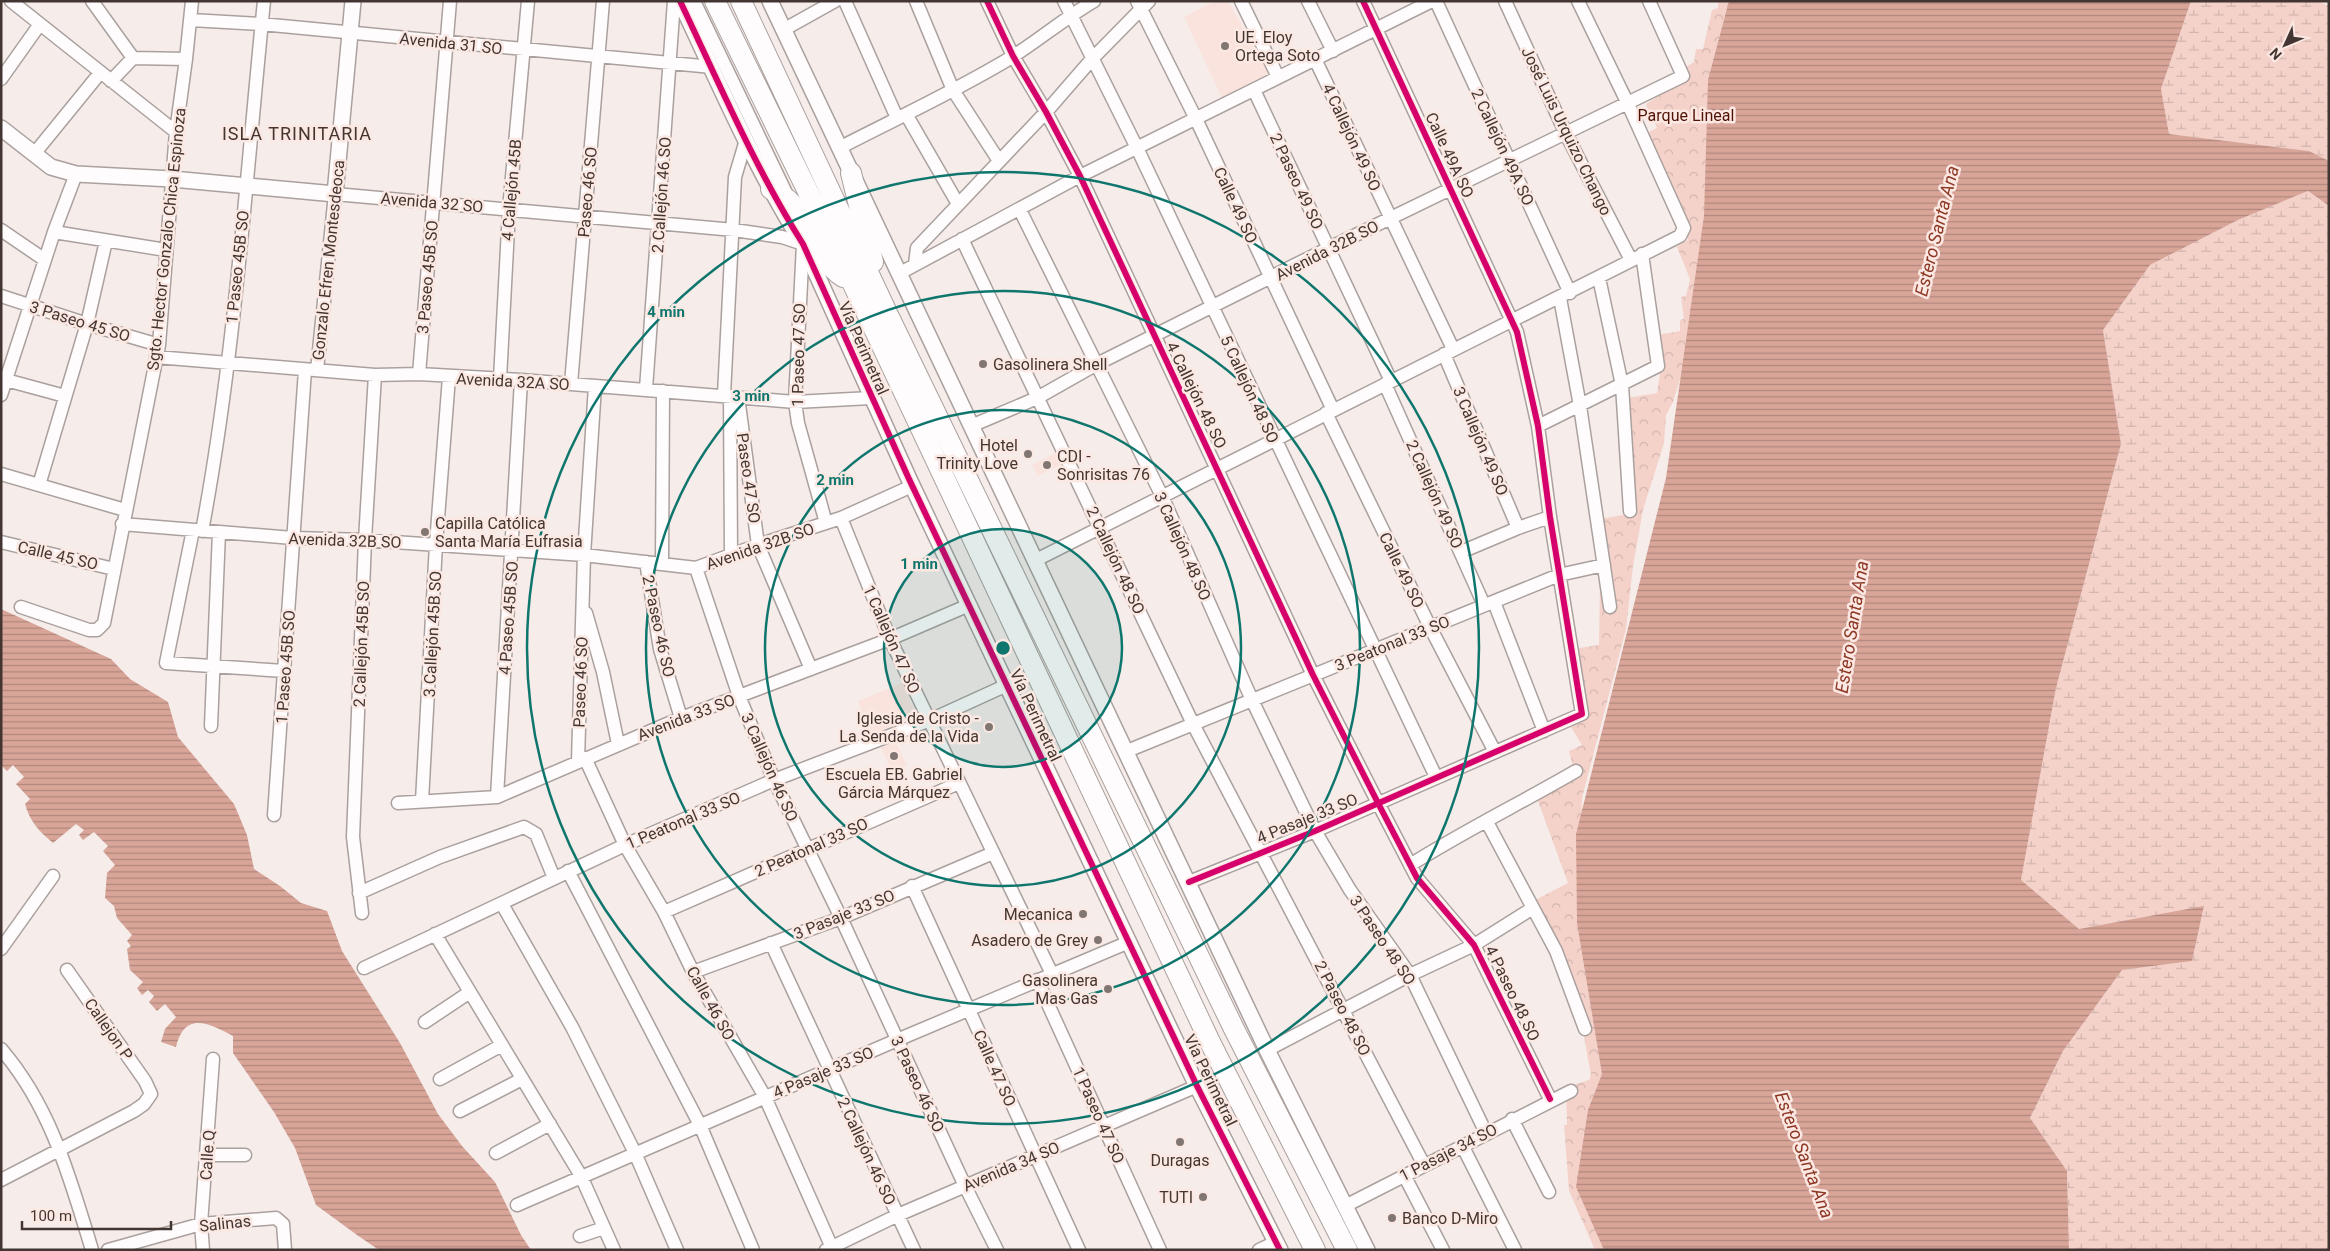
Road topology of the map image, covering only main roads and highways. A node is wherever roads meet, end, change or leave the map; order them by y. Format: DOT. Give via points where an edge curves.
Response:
graph roads {
  1 [pos="715,1"];
  2 [pos="741,1"];
  3 [pos="851,173"];
  4 [pos="772,189"];
  5 [pos="852,282"];
  6 [pos="889,317"];
  7 [pos="1234,1029"];
  8 [pos="1210,1042"];
  9 [pos="1315,1250"];
  10 [pos="1347,1250"];
  1 -- 5 [label="highway, Vía Perimetral"];
  2 -- 6 [label="highway"];
  3 -- 6 [label="highway"];
  4 -- 5 [label="highway" via="790,201 827,262"];
  5 -- 8 [label="highway, Vía Perimetral"];
  6 -- 7 [label="highway"];
  7 -- 8 [label="highway"];
  7 -- 10 [label="highway"];
  8 -- 9 [label="highway, Vía Perimetral"];
}
